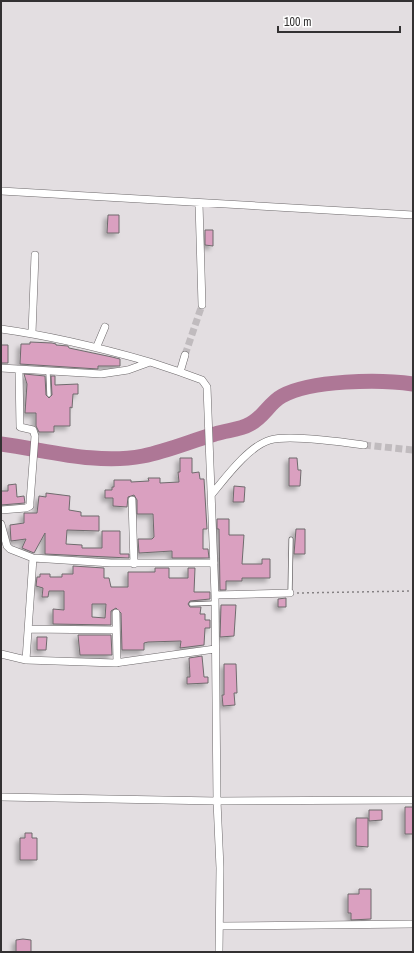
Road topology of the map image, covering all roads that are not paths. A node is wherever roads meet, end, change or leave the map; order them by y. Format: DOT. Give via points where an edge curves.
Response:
graph roads {
  1 [pos="1,191"];
  2 [pos="199,203"];
  3 [pos="413,215"];
  4 [pos="36,255"];
  5 [pos="202,305"];
  6 [pos="105,327"];
  7 [pos="1,329"];
  8 [pos="32,333"];
  9 [pos="97,346"];
  10 [pos="185,355"];
  11 [pos="150,362"];
  12 [pos="1,368"];
  13 [pos="18,370"];
  14 [pos="48,372"];
  15 [pos="180,372"];
  16 [pos="49,395"];
  17 [pos="364,445"];
  18 [pos="212,494"];
  19 [pos="132,500"];
  20 [pos="1,510"];
  21 [pos="1,524"];
  22 [pos="291,539"];
  23 [pos="33,558"];
  24 [pos="214,563"];
  25 [pos="134,564"];
  26 [pos="290,593"];
  27 [pos="215,595"];
  28 [pos="216,603"];
  29 [pos="191,604"];
  30 [pos="116,613"];
  31 [pos="29,629"];
  32 [pos="116,630"];
  33 [pos="215,649"];
  34 [pos="1,654"];
  35 [pos="26,660"];
  36 [pos="117,663"];
  37 [pos="1,797"];
  38 [pos="413,800"];
  39 [pos="217,801"];
  40 [pos="413,924"];
  41 [pos="220,926"];
  42 [pos="218,952"];
  1 -- 2 [label="street"];
  2 -- 3 [label="street"];
  2 -- 5 [label="street"];
  4 -- 8 [label="street"];
  6 -- 9 [label="street"];
  7 -- 8 [label="street"];
  8 -- 9 [label="street"];
  9 -- 11 [label="street"];
  10 -- 15 [label="street"];
  11 -- 14 [label="street" via="128,370 101,374"];
  11 -- 15 [label="street"];
  12 -- 13 [label="street"];
  13 -- 14 [label="street"];
  13 -- 20 [label="street" via="20,427 33,430 35,436 30,506"];
  14 -- 16 [label="lane"];
  15 -- 18 [label="street" via="202,380 206,387"];
  17 -- 18 [label="street" via="302,438 270,440 256,448"];
  18 -- 24 [label="street"];
  19 -- 25 [label="street"];
  21 -- 23 [label="street" via="7,546"];
  22 -- 26 [label="lane"];
  23 -- 25 [label="street"];
  23 -- 31 [label="street"];
  24 -- 25 [label="street"];
  24 -- 27 [label="street"];
  26 -- 27 [label="street"];
  27 -- 28 [label="street"];
  28 -- 29 [label="lane"];
  28 -- 33 [label="street"];
  30 -- 32 [label="street"];
  31 -- 32 [label="street"];
  31 -- 35 [label="street"];
  32 -- 36 [label="street"];
  33 -- 36 [label="street"];
  33 -- 39 [label="street"];
  34 -- 35 [label="street"];
  35 -- 36 [label="street"];
  37 -- 39 [label="street"];
  38 -- 39 [label="street"];
  39 -- 41 [label="street"];
  40 -- 41 [label="street"];
  41 -- 42 [label="street"];
}
